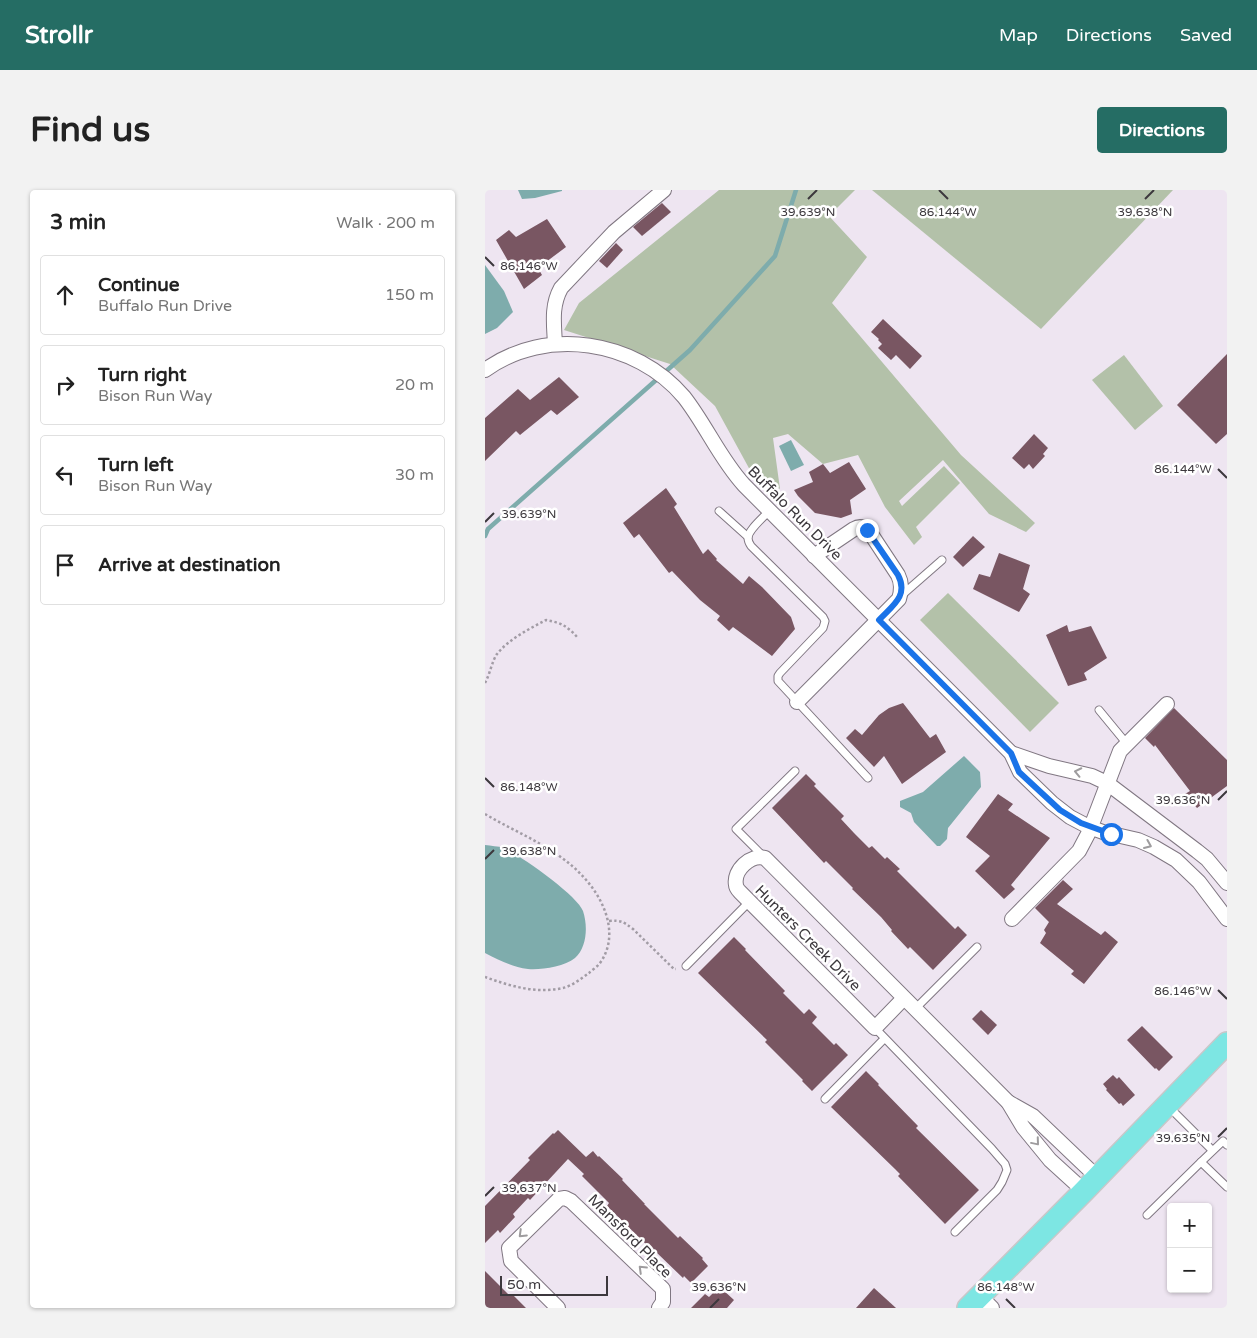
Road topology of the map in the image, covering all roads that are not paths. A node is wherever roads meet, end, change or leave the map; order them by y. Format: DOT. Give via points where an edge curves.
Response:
graph roads {
  1 [pos="664,190"];
  2 [pos="555,344"];
  3 [pos="485,370"];
  4 [pos="719,511"];
  5 [pos="769,511"];
  6 [pos="747,537"];
  7 [pos="814,556"];
  8 [pos="941,560"];
  9 [pos="900,597"];
  10 [pos="879,620"];
  11 [pos="797,702"];
  12 [pos="1167,704"];
  13 [pos="1099,710"];
  14 [pos="1127,744"];
  15 [pos="1011,753"];
  16 [pos="795,771"];
  17 [pos="867,778"];
  18 [pos="1107,783"];
  19 [pos="1091,827"];
  20 [pos="765,858"];
  21 [pos="1227,883"];
  22 [pos="749,902"];
  23 [pos="1012,918"];
  24 [pos="1227,919"];
  25 [pos="977,947"];
  26 [pos="686,966"];
  27 [pos="904,998"];
  28 [pos="915,1009"];
  29 [pos="875,1028"];
  30 [pos="884,1039"];
  31 [pos="1227,1043"];
  32 [pos="825,1099"];
  33 [pos="1008,1102"];
  34 [pos="1167,1104"];
  35 [pos="1226,1141"];
  36 [pos="1212,1150"];
  37 [pos="1201,1162"];
  38 [pos="1091,1184"];
  39 [pos="1227,1187"];
  40 [pos="1147,1215"];
  41 [pos="955,1232"];
  42 [pos="980,1304"];
  43 [pos="558,1308"];
  44 [pos="659,1308"];
  1 -- 2 [label="street" via="614,232 561,288 553,314"];
  2 -- 3 [label="street, Buffalo Run Drive" via="509,356"];
  2 -- 5 [label="street, Buffalo Run Drive" via="613,350 628,355 665,378 692,408 736,476"];
  4 -- 6 [label="lane"];
  5 -- 6 [label="lane"];
  5 -- 7 [label="street, Buffalo Run Drive"];
  6 -- 11 [label="lane" via="751,546 825,621 823,628 778,676 779,683"];
  7 -- 9 [label="street" via="854,529 864,528 898,575 902,587"];
  7 -- 10 [label="street, Buffalo Run Drive"];
  8 -- 9 [label="lane"];
  9 -- 10 [label="street"];
  10 -- 11 [label="street"];
  10 -- 15 [label="street, Buffalo Run Drive"];
  11 -- 17 [label="lane"];
  12 -- 14 [label="street"];
  13 -- 14 [label="lane"];
  14 -- 18 [label="street" via="1120,751"];
  18 -- 15 [label="street, Buffalo Run Drive, one-way"];
  15 -- 19 [label="street, Buffalo Run Drive" via="1019,772 1052,803"];
  16 -- 20 [label="lane" via="736,829"];
  18 -- 19 [label="street"];
  18 -- 21 [label="street, Buffalo Run Drive" via="1207,859"];
  19 -- 23 [label="street" via="1079,851"];
  19 -- 24 [label="street, Buffalo Run Drive, one-way" via="1137,840 1170,857 1190,872"];
  20 -- 22 [label="street, Hunters Creek Drive" via="751,858 737,875 739,892"];
  20 -- 27 [label="street, Hunters Creek Drive"];
  22 -- 26 [label="lane"];
  22 -- 29 [label="street, Hunters Creek Drive"];
  25 -- 28 [label="lane"];
  27 -- 28 [label="street, Hunters Creek Drive"];
  27 -- 29 [label="street"];
  28 -- 33 [label="street, Hunters Creek Drive"];
  29 -- 30 [label="lane"];
  30 -- 32 [label="lane"];
  30 -- 41 [label="lane" via="1005,1164 1005,1177 997,1190"];
  31 -- 34 [label="main road"];
  33 -- 38 [label="street, Hunters Creek Drive" via="1033,1116"];
  33 -- 38 [label="street, Hunters Creek Drive, one-way" via="1023,1127 1050,1160"];
  34 -- 36 [label="lane"];
  34 -- 38 [label="main road"];
  35 -- 36 [label="lane"];
  36 -- 37 [label="lane"];
  37 -- 39 [label="lane"];
  37 -- 40 [label="lane"];
  38 -- 42 [label="main road"];
  44 -- 43 [label="street, Mansford Place, one-way" via="663,1302 663,1290 571,1200 565,1198 559,1199 509,1248 511,1262"];
}
